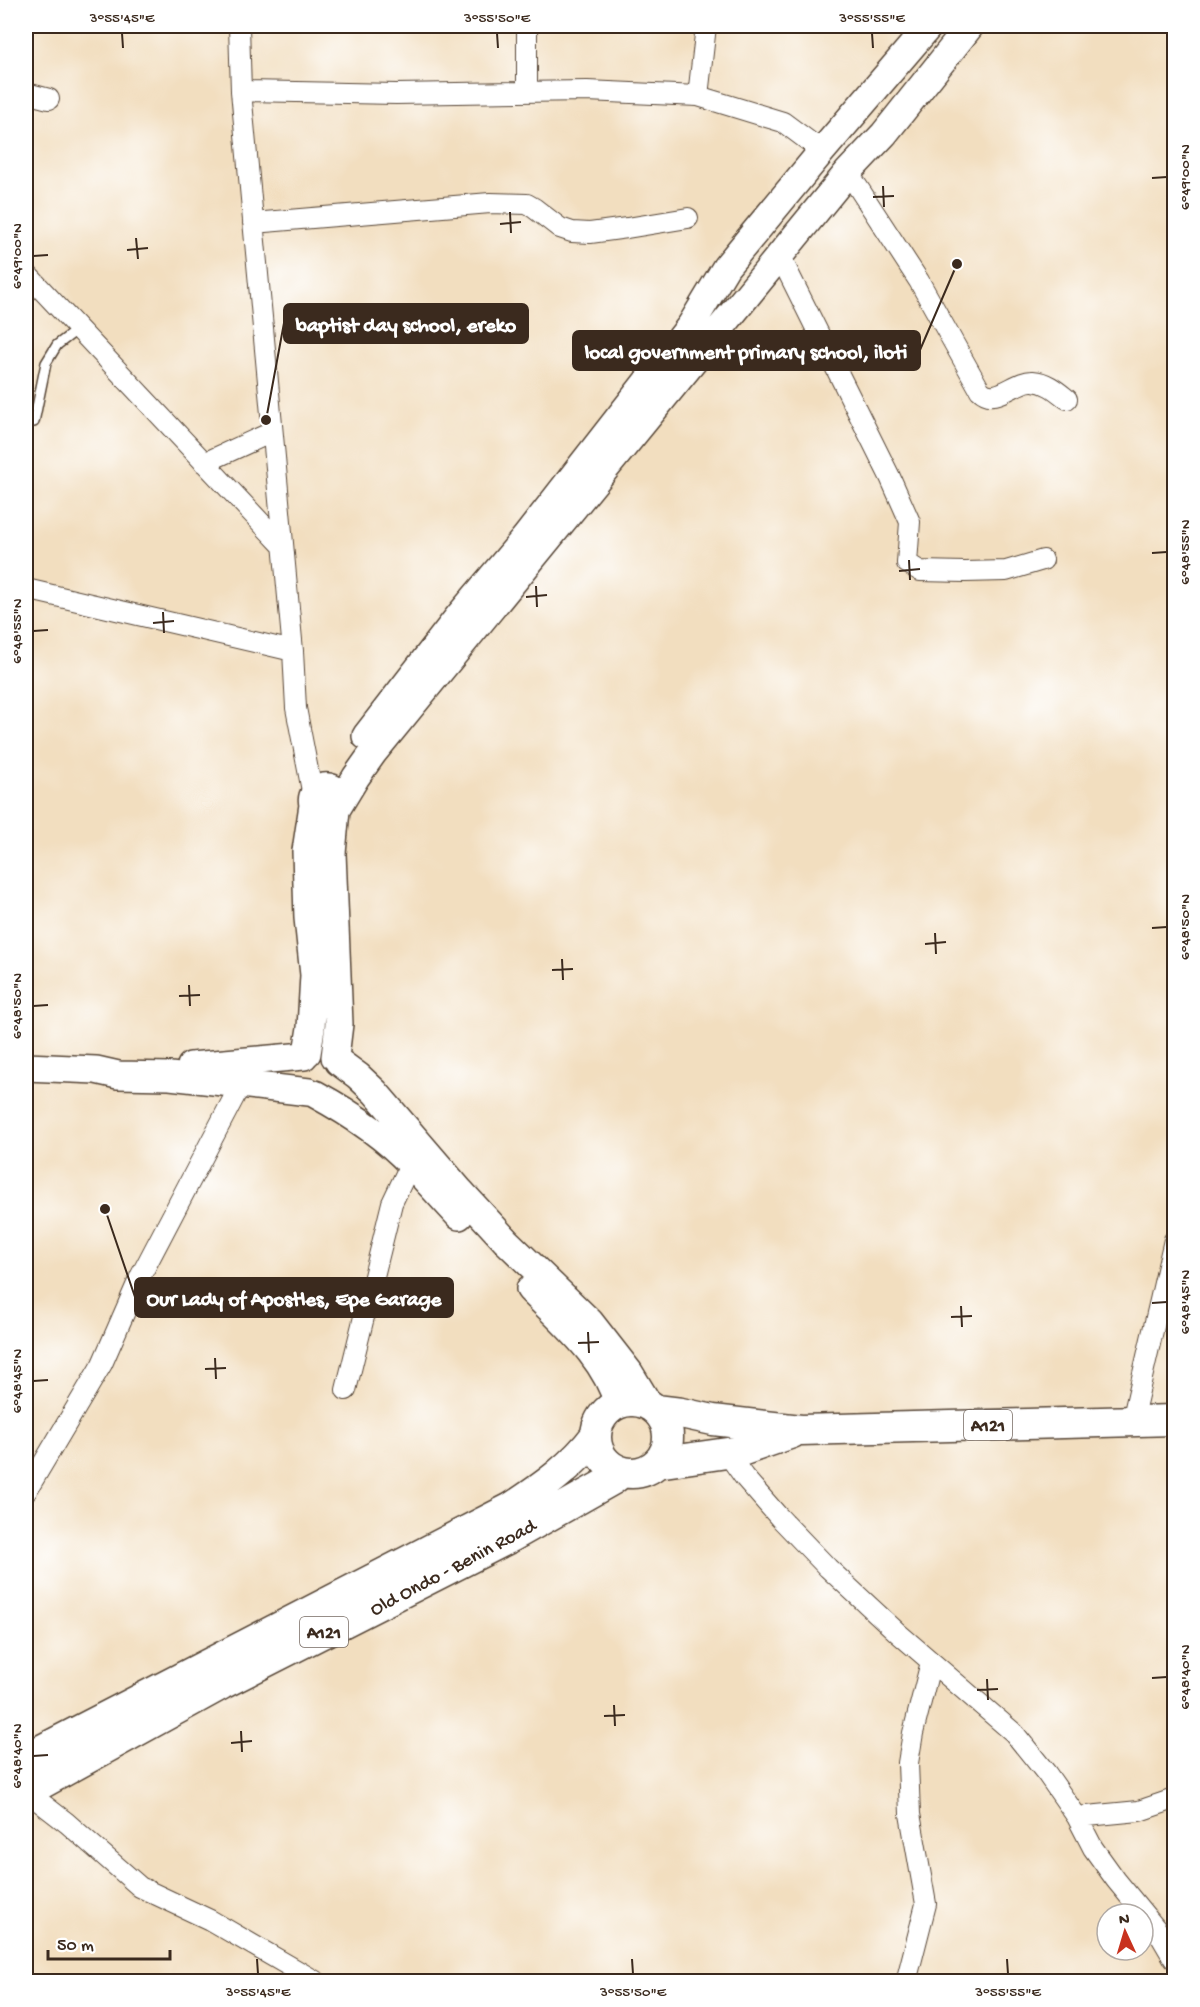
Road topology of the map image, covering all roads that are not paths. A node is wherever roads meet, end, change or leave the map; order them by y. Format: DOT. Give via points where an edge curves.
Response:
graph roads {
  1 [pos="239,26"];
  2 [pos="527,26"];
  3 [pos="706,26"];
  4 [pos="929,26"];
  5 [pos="970,26"];
  6 [pos="241,91"];
  7 [pos="527,92"];
  8 [pos="26,93"];
  9 [pos="698,96"];
  10 [pos="49,99"];
  11 [pos="822,151"];
  12 [pos="848,172"];
  13 [pos="688,218"];
  14 [pos="253,223"];
  15 [pos="780,256"];
  16 [pos="26,273"];
  17 [pos="78,329"];
  18 [pos="1067,399"];
  19 [pos="34,422"];
  20 [pos="272,432"];
  21 [pos="204,464"];
  22 [pos="282,545"];
  23 [pos="1043,560"];
  24 [pos="26,589"];
  25 [pos="292,651"];
  26 [pos="327,800"];
  27 [pos="305,1054"];
  28 [pos="337,1060"];
  29 [pos="26,1067"];
  30 [pos="96,1070"];
  31 [pos="241,1084"];
  32 [pos="312,1093"];
  33 [pos="411,1163"];
  34 [pos="1174,1240"];
  35 [pos="346,1390"];
  36 [pos="618,1404"];
  37 [pos="652,1408"];
  38 [pos="1174,1420"];
  39 [pos="1132,1421"];
  40 [pos="801,1430"];
  41 [pos="596,1435"];
  42 [pos="727,1453"];
  43 [pos="657,1463"];
  44 [pos="622,1472"];
  45 [pos="26,1492"];
  46 [pos="931,1662"];
  47 [pos="26,1758"];
  48 [pos="26,1792"];
  49 [pos="1174,1799"];
  50 [pos="1077,1817"];
  51 [pos="1174,1959"];
  52 [pos="316,1982"];
  53 [pos="906,1982"];
  1 -- 6 [label="street"];
  2 -- 7 [label="street"];
  3 -- 9 [label="street"];
  4 -- 11 [label="street"];
  5 -- 12 [label="street" via="884,134"];
  6 -- 7 [label="street"];
  6 -- 14 [label="street"];
  7 -- 9 [label="street"];
  8 -- 10 [label="street"];
  9 -- 11 [label="street" via="783,122"];
  11 -- 26 [label="street" via="726,267 691,325 342,767"];
  12 -- 15 [label="street"];
  12 -- 18 [label="street" via="919,281 980,390 992,396 1032,380 1050,385"];
  13 -- 14 [label="street" via="590,233 572,232 527,204 490,203"];
  14 -- 20 [label="street"];
  15 -- 23 [label="street" via="910,522 907,562 920,571 975,572 1006,571"];
  15 -- 26 [label="street" via="373,753"];
  16 -- 17 [label="street"];
  17 -- 19 [label="lane" via="57,345 46,363"];
  17 -- 21 [label="street"];
  20 -- 21 [label="street"];
  20 -- 22 [label="street"];
  21 -- 22 [label="street"];
  22 -- 25 [label="street"];
  24 -- 25 [label="street"];
  25 -- 26 [label="street" via="296,708"];
  26 -- 27 [label="street" via="306,851 314,975 311,1028"];
  26 -- 28 [label="street" via="339,1024"];
  27 -- 28 [label="street" via="321,1050"];
  27 -- 30 [label="street" via="206,1065"];
  27 -- 32 [label="street" via="296,1075 300,1085"];
  28 -- 32 [label="street" via="340,1076 334,1088"];
  28 -- 37 [label="street" via="375,1092 490,1224 591,1322"];
  29 -- 30 [label="street"];
  30 -- 31 [label="street"];
  31 -- 32 [label="street"];
  31 -- 45 [label="street" via="140,1277 102,1364"];
  32 -- 33 [label="street" via="368,1127"];
  33 -- 35 [label="street" via="392,1203"];
  33 -- 36 [label="street" via="590,1351 613,1386"];
  34 -- 39 [label="street"];
  36 -- 37 [label="main road, Old Ondo - Benin Road" via="639,1402"];
  36 -- 41 [label="main road, Old Ondo - Benin Road" via="602,1416"];
  37 -- 40 [label="main road, Old Ondo - Benin Road / A121"];
  37 -- 43 [label="main road" via="668,1431 664,1454"];
  38 -- 39 [label="main road, Old Ondo - Benin Road / A121"];
  39 -- 40 [label="main road, Old Ondo - Benin Road / A121"];
  40 -- 42 [label="main road, Old Ondo - Benin Road / A121"];
  41 -- 44 [label="main road" via="602,1458"];
  41 -- 47 [label="main road, Old Ondo - Benin Road / A121" via="582,1454 512,1508"];
  42 -- 43 [label="main road, Old Ondo - Benin Road / A121"];
  42 -- 46 [label="street" via="779,1517 828,1568"];
  43 -- 44 [label="main road, Old Ondo - Benin Road" via="641,1472"];
  44 -- 48 [label="main road, Old Ondo - Benin Road / A121" via="511,1537 222,1683"];
  46 -- 50 [label="street" via="1014,1733"];
  46 -- 53 [label="street" via="908,1763 910,1814 926,1904"];
  48 -- 52 [label="street" via="140,1887 210,1920"];
  49 -- 50 [label="street" via="1139,1811"];
  50 -- 51 [label="street" via="1093,1848 1157,1930"];
}
